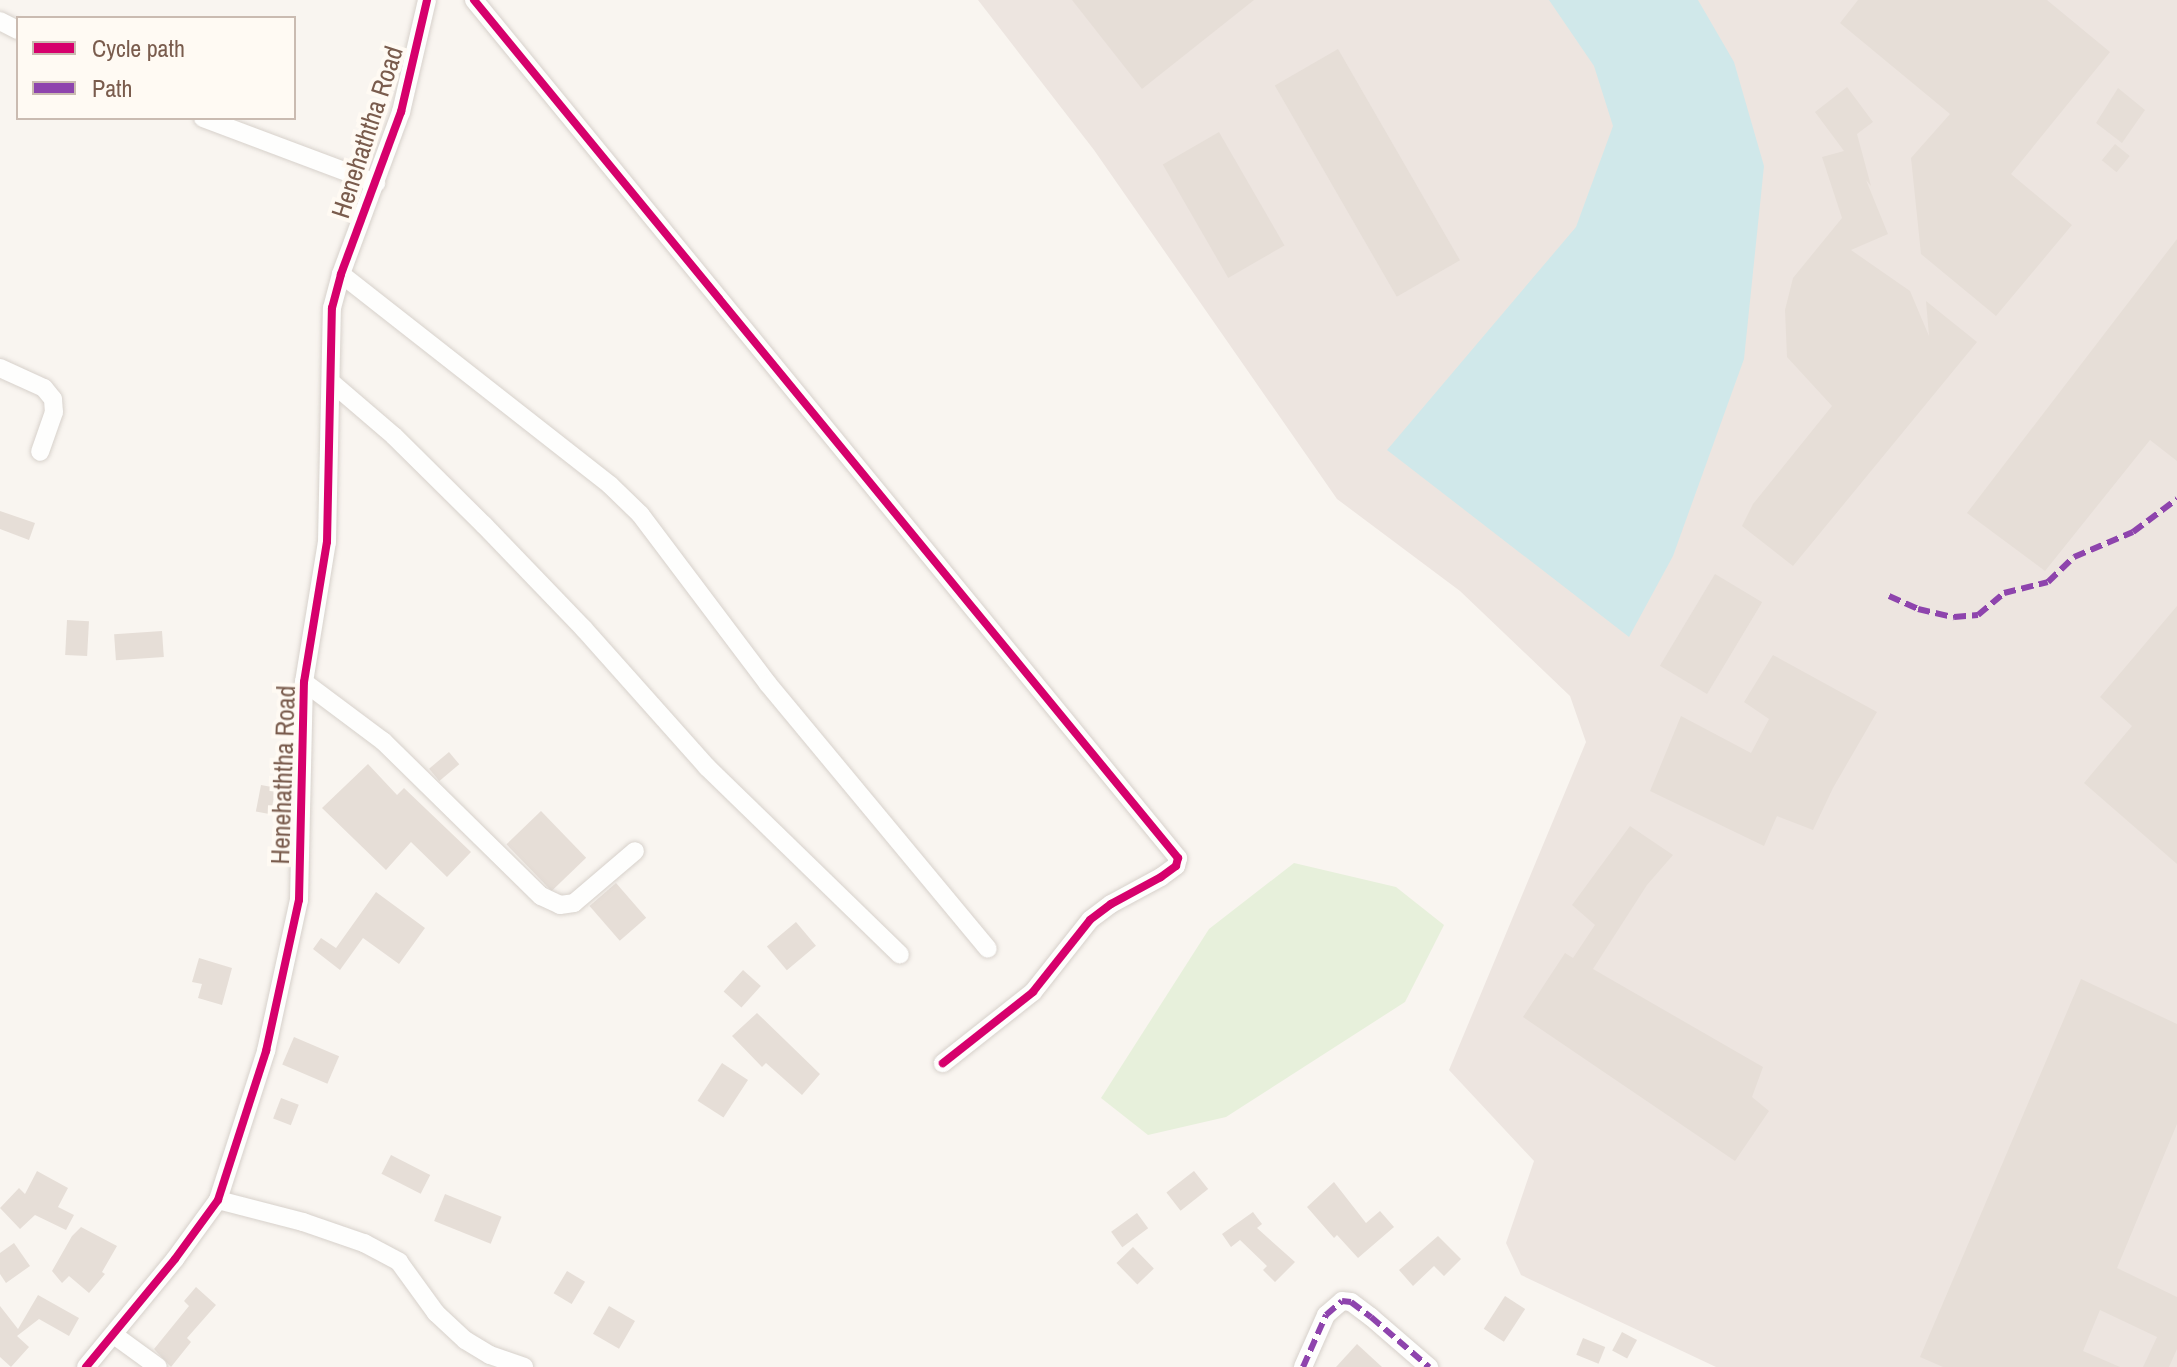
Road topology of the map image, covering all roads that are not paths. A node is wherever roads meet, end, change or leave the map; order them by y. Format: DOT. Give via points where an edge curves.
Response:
graph roads {
  1 [pos="427,0"];
  2 [pos="474,0"];
  3 [pos="208,120"];
  4 [pos="376,183"];
  5 [pos="341,274"];
  6 [pos="0,368"];
  7 [pos="331,382"];
  8 [pos="40,452"];
  9 [pos="304,682"];
  10 [pos="635,851"];
  11 [pos="988,949"];
  12 [pos="900,955"];
  13 [pos="943,1063"];
  14 [pos="218,1200"];
  15 [pos="114,1335"];
  16 [pos="86,1367"];
  17 [pos="158,1367"];
  18 [pos="524,1367"];
  19 [pos="1303,1367"];
  20 [pos="1429,1367"];
  1 -- 4 [label="street, Henehaththa Road" via="401,112"];
  2 -- 13 [label="street" via="1178,858 1161,877 1090,920 1033,992"];
  3 -- 4 [label="street"];
  4 -- 5 [label="street, Henehaththa Road"];
  5 -- 7 [label="street, Henehaththa Road" via="332,308"];
  5 -- 11 [label="street" via="640,514 768,684"];
  6 -- 8 [label="street" via="44,388 53,399 54,412"];
  7 -- 9 [label="street, Henehaththa Road" via="327,542"];
  7 -- 12 [label="street" via="484,525 707,767"];
  9 -- 10 [label="street" via="383,741 541,896 560,905 574,903"];
  9 -- 14 [label="street, Henehaththa Road" via="299,900 266,1051"];
  14 -- 15 [label="street, Henehaththa Road"];
  14 -- 18 [label="street" via="303,1222 364,1243 399,1262 436,1313 465,1340"];
  15 -- 16 [label="street, Henehaththa Road"];
  15 -- 17 [label="street"];
  19 -- 20 [label="street" via="1326,1315 1342,1301 1371,1317"];
}
